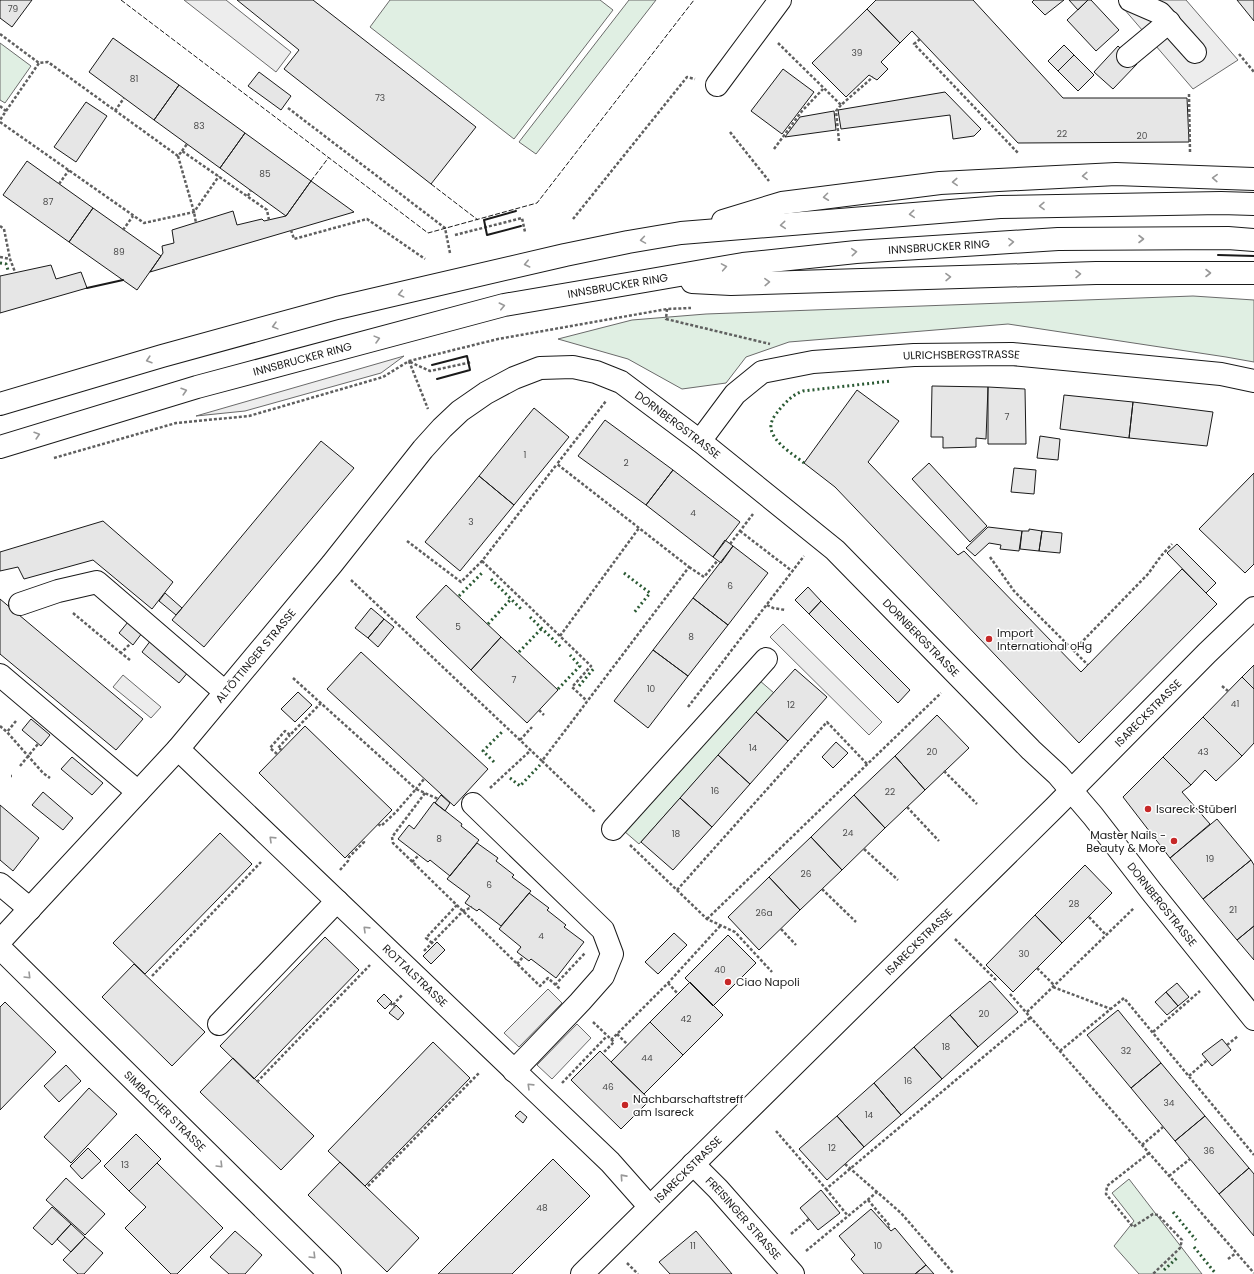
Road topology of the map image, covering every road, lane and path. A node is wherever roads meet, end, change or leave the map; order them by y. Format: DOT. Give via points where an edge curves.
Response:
graph roads {
  1 [pos="780,0"];
  2 [pos="1130,0"];
  3 [pos="1169,22"];
  4 [pos="761,26"];
  5 [pos="0,34"];
  6 [pos="920,39"];
  7 [pos="1195,52"];
  8 [pos="1239,54"];
  9 [pos="1128,56"];
  10 [pos="39,63"];
  11 [pos="1254,72"];
  12 [pos="873,77"];
  13 [pos="716,85"];
  14 [pos="823,89"];
  15 [pos="1188,94"];
  16 [pos="124,98"];
  17 [pos="841,105"];
  18 [pos="0,106"];
  19 [pos="288,108"];
  20 [pos="6,110"];
  21 [pos="115,111"];
  22 [pos="0,121"];
  23 [pos="730,132"];
  24 [pos="839,141"];
  25 [pos="187,144"];
  26 [pos="774,149"];
  27 [pos="182,151"];
  28 [pos="1190,152"];
  29 [pos="178,156"];
  30 [pos="1022,157"];
  31 [pos="69,170"];
  32 [pos="219,176"];
  33 [pos="1254,179"];
  34 [pos="771,183"];
  35 [pos="59,184"];
  36 [pos="251,190"];
  37 [pos="248,196"];
  38 [pos="1254,204"];
  39 [pos="194,212"];
  40 [pos="133,216"];
  41 [pos="573,219"];
  42 [pos="269,220"];
  43 [pos="196,223"];
  44 [pos="0,226"];
  45 [pos="124,230"];
  46 [pos="291,230"];
  47 [pos="525,232"];
  48 [pos="682,233"];
  49 [pos="454,235"];
  50 [pos="1254,240"];
  51 [pos="450,253"];
  52 [pos="0,257"];
  53 [pos="10,259"];
  54 [pos="425,259"];
  55 [pos="16,272"];
  56 [pos="1254,273"];
  57 [pos="645,281"];
  58 [pos="775,346"];
  59 [pos="409,361"];
  60 [pos="472,362"];
  61 [pos="514,378"];
  62 [pos="1254,381"];
  63 [pos="621,382"];
  64 [pos="0,404"];
  65 [pos="428,410"];
  66 [pos="700,441"];
  67 [pos="0,447"];
  68 [pos="54,458"];
  69 [pos="558,464"];
  70 [pos="754,512"];
  71 [pos="639,528"];
  72 [pos="740,530"];
  73 [pos="407,541"];
  74 [pos="730,544"];
  75 [pos="1172,544"];
  76 [pos="806,553"];
  77 [pos="990,557"];
  78 [pos="718,560"];
  79 [pos="482,561"];
  80 [pos="332,564"];
  81 [pos="689,567"];
  82 [pos="792,571"];
  83 [pos="58,591"];
  84 [pos="20,604"];
  85 [pos="766,605"];
  86 [pos="1254,608"];
  87 [pos="785,610"];
  88 [pos="560,636"];
  89 [pos="131,643"];
  90 [pos="1073,651"];
  91 [pos="121,653"];
  92 [pos="766,659"];
  93 [pos="130,660"];
  94 [pos="1088,665"];
  95 [pos="953,670"];
  96 [pos="0,675"];
  97 [pos="294,678"];
  98 [pos="1222,686"];
  99 [pos="1228,691"];
  100 [pos="225,692"];
  101 [pos="587,701"];
  102 [pos="31,702"];
  103 [pos="321,703"];
  104 [pos="539,710"];
  105 [pos="684,712"];
  106 [pos="544,715"];
  107 [pos="0,726"];
  108 [pos="532,727"];
  109 [pos="8,732"];
  110 [pos="290,735"];
  111 [pos="520,740"];
  112 [pos="38,744"];
  113 [pos="178,749"];
  114 [pos="282,750"];
  115 [pos="277,754"];
  116 [pos="29,756"];
  117 [pos="542,761"];
  118 [pos="866,764"];
  119 [pos="20,766"];
  120 [pos="944,772"];
  121 [pos="50,778"];
  122 [pos="424,779"];
  123 [pos="416,788"];
  124 [pos="1071,790"];
  125 [pos="138,792"];
  126 [pos="425,794"];
  127 [pos="438,799"];
  128 [pos="473,804"];
  129 [pos="976,804"];
  130 [pos="907,807"];
  131 [pos="378,824"];
  132 [pos="613,829"];
  133 [pos="363,840"];
  134 [pos="939,841"];
  135 [pos="864,849"];
  136 [pos="353,853"];
  137 [pos="419,855"];
  138 [pos="262,862"];
  139 [pos="412,862"];
  140 [pos="898,880"];
  141 [pos="0,884"];
  142 [pos="822,889"];
  143 [pos="677,890"];
  144 [pos="1151,891"];
  145 [pos="337,901"];
  146 [pos="457,906"];
  147 [pos="472,907"];
  148 [pos="30,909"];
  149 [pos="463,911"];
  150 [pos="1089,916"];
  151 [pos="707,919"];
  152 [pos="856,922"];
  153 [pos="938,922"];
  154 [pos="721,926"];
  155 [pos="781,929"];
  156 [pos="1106,935"];
  157 [pos="435,940"];
  158 [pos="0,942"];
  159 [pos="432,943"];
  160 [pos="796,945"];
  161 [pos="0,948"];
  162 [pos="523,957"];
  163 [pos="375,961"];
  164 [pos="517,964"];
  165 [pos="1037,968"];
  166 [pos="772,972"];
  167 [pos="1219,975"];
  168 [pos="152,976"];
  169 [pos="997,981"];
  170 [pos="668,983"];
  171 [pos="1053,986"];
  172 [pos="558,987"];
  173 [pos="678,994"];
  174 [pos="1010,994"];
  175 [pos="390,1003"];
  176 [pos="395,1007"];
  177 [pos="1111,1009"];
  178 [pos="1027,1012"];
  179 [pos="1031,1017"];
  180 [pos="1254,1019"];
  181 [pos="219,1024"];
  182 [pos="1153,1032"];
  183 [pos="617,1034"];
  184 [pos="607,1036"];
  185 [pos="611,1040"];
  186 [pos="614,1042"];
  187 [pos="628,1045"];
  188 [pos="1060,1051"];
  189 [pos="603,1053"];
  190 [pos="1207,1060"];
  191 [pos="514,1071"];
  192 [pos="1189,1076"];
  193 [pos="474,1078"];
  194 [pos="257,1082"];
  195 [pos="545,1100"];
  196 [pos="1163,1127"];
  197 [pos="776,1130"];
  198 [pos="1142,1145"];
  199 [pos="1149,1153"];
  200 [pos="1254,1155"];
  201 [pos="1190,1159"];
  202 [pos="692,1164"];
  203 [pos="845,1164"];
  204 [pos="850,1169"];
  205 [pos="1169,1176"];
  206 [pos="368,1186"];
  207 [pos="826,1189"];
  208 [pos="876,1192"];
  209 [pos="834,1199"];
  210 [pos="868,1200"];
  211 [pos="831,1202"];
  212 [pos="649,1206"];
  213 [pos="848,1216"];
  214 [pos="809,1219"];
  215 [pos="888,1228"];
  216 [pos="785,1239"];
  217 [pos="1236,1253"];
  218 [pos="1228,1259"];
  219 [pos="790,1270"];
  220 [pos="1254,1273"];
  221 [pos="330,1274"];
  222 [pos="582,1274"];
  223 [pos="954,1274"];
  224 [pos="1153,1274"];
  1 -- 4 [label="main road"];
  2 -- 3 [label="main road" via="1160,13"];
  3 -- 7 [label="main road"];
  3 -- 9 [label="main road"];
  4 -- 13 [label="main road"];
  4 -- 14 [label="path"];
  5 -- 10 [label="path"];
  6 -- 30 [label="path" via="914,44"];
  8 -- 11 [label="path"];
  10 -- 20 [label="path"];
  10 -- 21 [label="path" via="48,62"];
  12 -- 17 [label="path"];
  13 -- 41 [label="path" via="687,77"];
  14 -- 17 [label="path"];
  14 -- 26 [label="path"];
  15 -- 28 [label="path"];
  16 -- 21 [label="path"];
  17 -- 24 [label="path" via="836,111"];
  18 -- 20 [label="path"];
  19 -- 51 [label="path" via="445,228"];
  20 -- 22 [label="path"];
  21 -- 29 [label="path"];
  22 -- 31 [label="path"];
  23 -- 34 [label="path"];
  25 -- 27 [label="path"];
  27 -- 29 [label="path"];
  27 -- 32 [label="path"];
  29 -- 39 [label="path"];
  31 -- 35 [label="path"];
  31 -- 40 [label="path"];
  32 -- 37 [label="path"];
  32 -- 39 [label="path"];
  33 -- 48 [label="main road, one-way" via="1116,174 940,183 782,203"];
  36 -- 37 [label="path"];
  37 -- 42 [label="path" via="267,210"];
  38 -- 48 [label="main road, one-way" via="1000,207"];
  39 -- 40 [label="path" via="144,223"];
  39 -- 43 [label="path"];
  40 -- 45 [label="path"];
  44 -- 53 [label="path" via="4,229"];
  46 -- 54 [label="path" via="294,239 367,219"];
  47 -- 49 [label="path" via="522,218"];
  48 -- 64 [label="main road, one-way" via="565,255 337,308"];
  57 -- 50 [label="main road, INNSBRUCKER RING, one-way" via="743,264 856,252 1058,239"];
  52 -- 53 [label="path"];
  53 -- 55 [label="path"];
  57 -- 56 [label="main road, one-way" via="731,284 1096,273"];
  67 -- 57 [label="main road, INNSBRUCKER RING, one-way" via="197,387 504,305"];
  58 -- 59 [label="path" via="666,319 667,309 498,339"];
  59 -- 60 [label="path" via="430,371"];
  59 -- 65 [label="path"];
  59 -- 68 [label="path" via="383,377 249,416 176,423"];
  61 -- 63 [label="main road, DORNBERGSTRASSE" via="540,368 573,367 596,372"];
  61 -- 80 [label="main road, ALTÖTTINGER STRASSE" via="460,411 442,428"];
  62 -- 66 [label="main road, ULRICHSBERGSTRASSE" via="1221,374 1012,354 914,355 813,362 762,372 735,394"];
  63 -- 66 [label="main road, DORNBERGSTRASSE"];
  63 -- 69 [label="path"];
  66 -- 95 [label="main road, DORNBERGSTRASSE" via="835,550"];
  69 -- 71 [label="path"];
  69 -- 79 [label="path"];
  70 -- 72 [label="path"];
  71 -- 81 [label="path"];
  71 -- 88 [label="path"];
  72 -- 74 [label="path"];
  72 -- 82 [label="path"];
  73 -- 79 [label="path" via="460,582"];
  75 -- 90 [label="path" via="1148,574"];
  76 -- 82 [label="path"];
  77 -- 90 [label="path" via="1014,591"];
  78 -- 81 [label="path" via="704,577"];
  79 -- 88 [label="path"];
  80 -- 100 [label="main road, ALTÖTTINGER STRASSE"];
  80 -- 111 [label="path"];
  81 -- 101 [label="path"];
  82 -- 85 [label="path"];
  83 -- 84 [label="main road"];
  83 -- 91 [label="path" via="62,605"];
  83 -- 100 [label="main road" via="97,582"];
  85 -- 87 [label="path"];
  85 -- 105 [label="path"];
  86 -- 124 [label="main road, ISARECKSTRASSE"];
  88 -- 101 [label="path" via="591,666 572,687"];
  89 -- 91 [label="path"];
  90 -- 94 [label="path"];
  91 -- 93 [label="path"];
  92 -- 132 [label="main road"];
  95 -- 118 [label="path" via="942,691"];
  95 -- 124 [label="main road, DORNBERGSTRASSE"];
  96 -- 102 [label="main road"];
  97 -- 103 [label="path"];
  98 -- 99 [label="path"];
  100 -- 113 [label="main road, ALTÖTTINGER STRASSE"];
  101 -- 117 [label="path"];
  102 -- 109 [label="path"];
  102 -- 125 [label="main road"];
  103 -- 110 [label="path"];
  103 -- 123 [label="path"];
  104 -- 106 [label="path"];
  107 -- 109 [label="path"];
  108 -- 111 [label="path"];
  109 -- 116 [label="path"];
  110 -- 114 [label="path" via="278,748"];
  110 -- 115 [label="path" via="285,731 270,748"];
  111 -- 117 [label="path"];
  112 -- 116 [label="path"];
  113 -- 125 [label="main road, ALTÖTTINGER STRASSE"];
  145 -- 113 [label="main road, ROTTALSTRASSE, one-way"];
  116 -- 119 [label="path"];
  116 -- 121 [label="path"];
  117 -- 132 [label="path"];
  118 -- 143 [label="path" via="827,722"];
  118 -- 151 [label="path"];
  120 -- 129 [label="path"];
  122 -- 123 [label="path"];
  123 -- 126 [label="path"];
  123 -- 131 [label="path" via="396,812 381,826"];
  124 -- 144 [label="main road, DORNBERGSTRASSE"];
  124 -- 153 [label="main road, ISARECKSTRASSE"];
  125 -- 148 [label="main road, ALTÖTTINGER STRASSE"];
  126 -- 127 [label="path"];
  126 -- 139 [label="path" via="392,837 393,843"];
  128 -- 191 [label="main road" via="603,930 612,954 603,976"];
  130 -- 134 [label="path"];
  132 -- 143 [label="path"];
  133 -- 136 [label="path" via="364,842"];
  135 -- 140 [label="path"];
  137 -- 139 [label="path"];
  138 -- 168 [label="path"];
  139 -- 146 [label="path"];
  141 -- 148 [label="main road"];
  142 -- 152 [label="path"];
  143 -- 151 [label="path"];
  144 -- 156 [label="path"];
  144 -- 167 [label="main road, DORNBERGSTRASSE"];
  145 -- 181 [label="main road"];
  191 -- 145 [label="main road, ROTTALSTRASSE, one-way"];
  146 -- 149 [label="path"];
  146 -- 159 [label="path" via="426,938"];
  147 -- 149 [label="path"];
  148 -- 158 [label="main road, ALTÖTTINGER STRASSE"];
  149 -- 157 [label="path"];
  149 -- 164 [label="path"];
  150 -- 156 [label="path"];
  151 -- 154 [label="path"];
  153 -- 169 [label="path"];
  153 -- 202 [label="main road, ISARECKSTRASSE"];
  154 -- 166 [label="path" via="735,932"];
  154 -- 170 [label="path"];
  155 -- 160 [label="path"];
  156 -- 171 [label="path"];
  161 -- 221 [label="main road, SIMBACHER STRASSE, one-way"];
  162 -- 164 [label="path"];
  163 -- 194 [label="path"];
  164 -- 172 [label="path" via="540,986 548,978"];
  165 -- 171 [label="path"];
  167 -- 180 [label="main road, DORNBERGSTRASSE"];
  167 -- 182 [label="path"];
  170 -- 173 [label="path"];
  170 -- 183 [label="path"];
  171 -- 177 [label="path"];
  171 -- 178 [label="path"];
  174 -- 178 [label="path"];
  175 -- 176 [label="path"];
  177 -- 182 [label="path" via="1124,998"];
  177 -- 188 [label="path"];
  178 -- 179 [label="path"];
  179 -- 188 [label="path"];
  179 -- 204 [label="path"];
  182 -- 192 [label="path"];
  183 -- 185 [label="path"];
  183 -- 187 [label="path"];
  184 -- 195 [label="path"];
  186 -- 189 [label="path"];
  188 -- 198 [label="path"];
  190 -- 192 [label="path"];
  195 -- 191 [label="main road, ROTTALSTRASSE, one-way"];
  192 -- 200 [label="path"];
  193 -- 206 [label="path"];
  212 -- 195 [label="main road, ROTTALSTRASSE, one-way" via="610,1162"];
  196 -- 198 [label="path"];
  197 -- 207 [label="path"];
  198 -- 199 [label="path"];
  199 -- 205 [label="path"];
  199 -- 224 [label="path" via="1107,1186 1106,1194 1133,1227 1153,1214 1158,1215 1182,1240 1180,1248"];
  201 -- 205 [label="path"];
  202 -- 212 [label="main road, ISARECKSTRASSE"];
  202 -- 219 [label="main road, FREISINGER STRASSE" via="718,1189"];
  203 -- 204 [label="path"];
  204 -- 207 [label="path"];
  204 -- 208 [label="path"];
  205 -- 217 [label="path"];
  207 -- 209 [label="path"];
  208 -- 210 [label="path"];
  208 -- 223 [label="path" via="901,1213"];
  209 -- 211 [label="path"];
  209 -- 213 [label="path"];
  210 -- 213 [label="path"];
  210 -- 215 [label="path" via="890,1226"];
  212 -- 222 [label="main road, ISARECKSTRASSE"];
  213 -- 219 [label="path"];
  214 -- 216 [label="path"];
  217 -- 218 [label="path"];
  217 -- 220 [label="path"];
}
